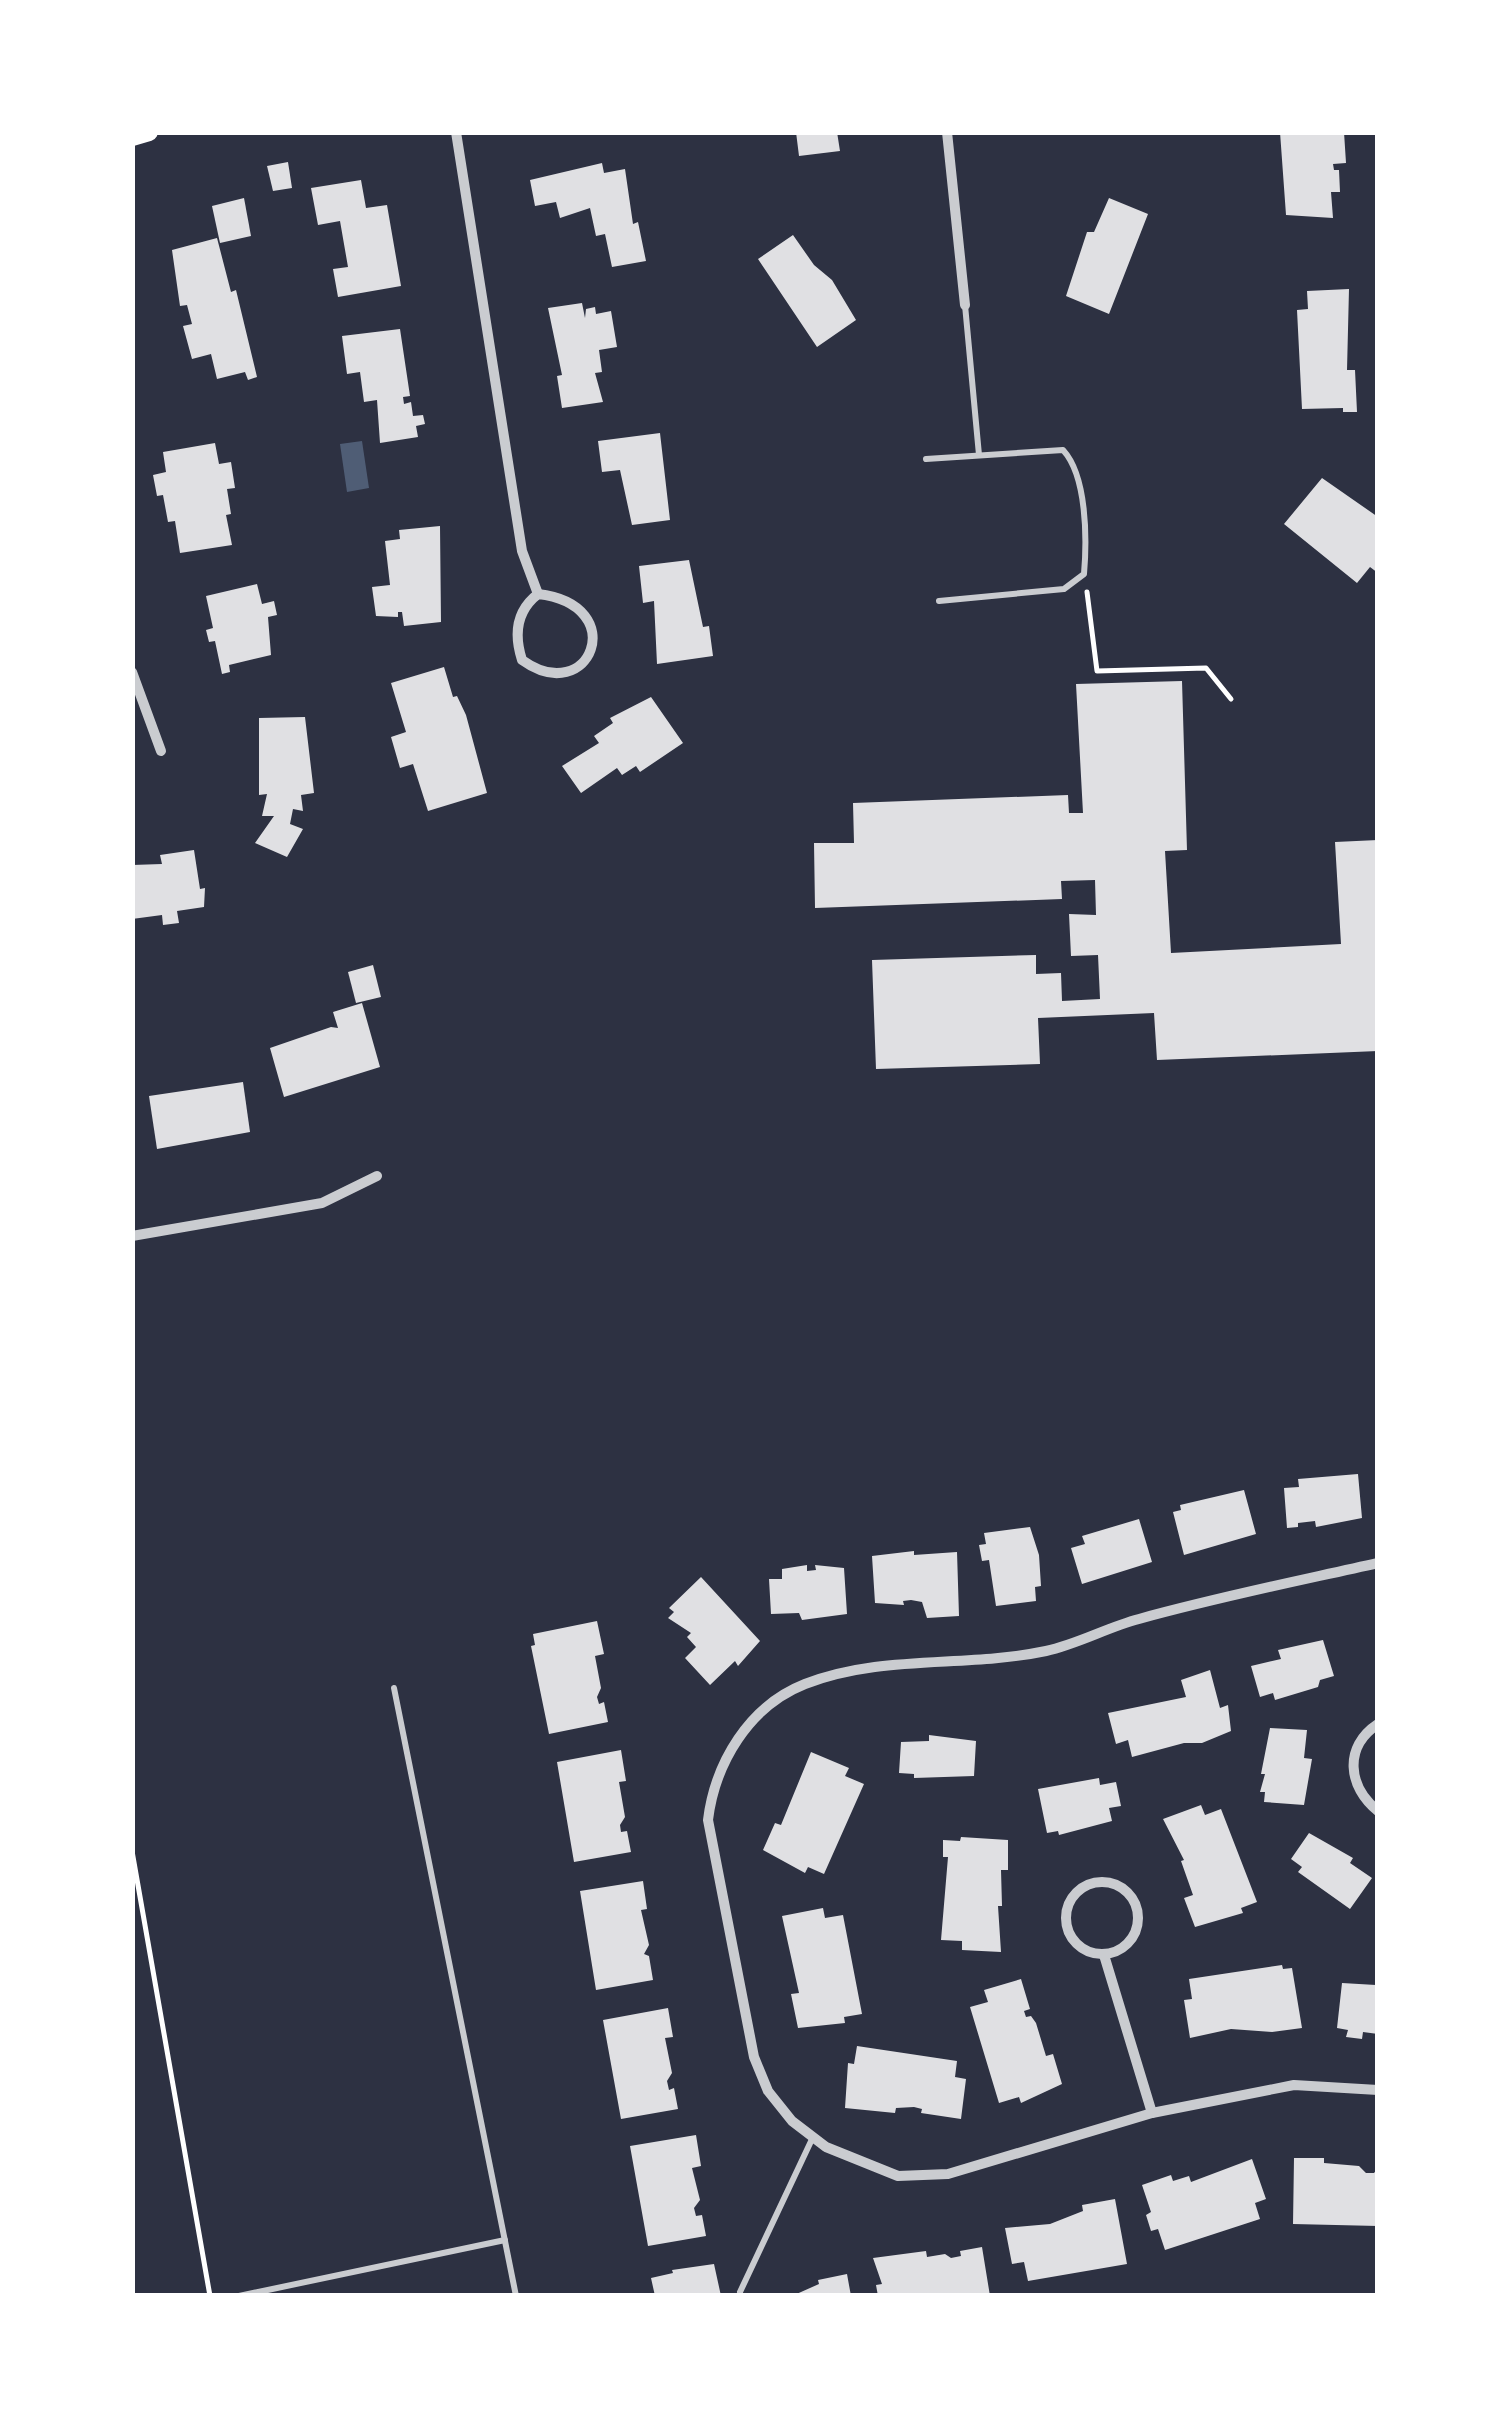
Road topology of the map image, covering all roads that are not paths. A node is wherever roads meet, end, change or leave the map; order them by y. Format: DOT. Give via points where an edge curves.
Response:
graph roads {
  1 [pos="149,132"];
  2 [pos="456,132"];
  3 [pos="947,132"];
  4 [pos="132,138"];
  5 [pos="965,305"];
  6 [pos="979,455"];
  7 [pos="926,459"];
  8 [pos="538,594"];
  9 [pos="939,601"];
  10 [pos="132,672"];
  11 [pos="161,751"];
  12 [pos="377,1176"];
  13 [pos="132,1236"];
  14 [pos="1378,1563"];
  15 [pos="394,1688"];
  16 [pos="1378,1724"];
  17 [pos="1378,1811"];
  18 [pos="1104,1955"];
  19 [pos="1378,2090"];
  20 [pos="1152,2113"];
  21 [pos="813,2137"];
  22 [pos="505,2240"];
  23 [pos="740,2292"];
  24 [pos="238,2296"];
  25 [pos="516,2296"];
  1 -- 4 [label="main road"];
  2 -- 8 [label="street" via="522,550"];
  3 -- 5 [label="street"];
  5 -- 6 [label="lane"];
  6 -- 7 [label="lane"];
  6 -- 9 [label="lane" via="1063,450 1075,463 1084,574 1064,588"];
  8 -- 8 [label="street" via="519,621 522,660 556,675 572,672 589,656 595,634 587,614 563,597"];
  10 -- 11 [label="street"];
  12 -- 13 [label="street" via="322,1203"];
  14 -- 21 [label="street" via="1138,1619 1048,1651 964,1663 891,1662 802,1684 757,1716 728,1751 708,1820 754,2058 768,2091"];
  15 -- 22 [label="lane"];
  16 -- 17 [label="street" via="1361,1740 1353,1771 1365,1800"];
  18 -- 18 [label="street" via="1126,1946 1139,1914 1119,1885 1096,1882 1068,1905 1067,1929 1081,1948"];
  18 -- 20 [label="street"];
  19 -- 20 [label="street" via="1294,2085"];
  20 -- 21 [label="street" via="948,2174 898,2176"];
  21 -- 23 [label="lane"];
  22 -- 24 [label="lane"];
  22 -- 25 [label="lane"];
}
